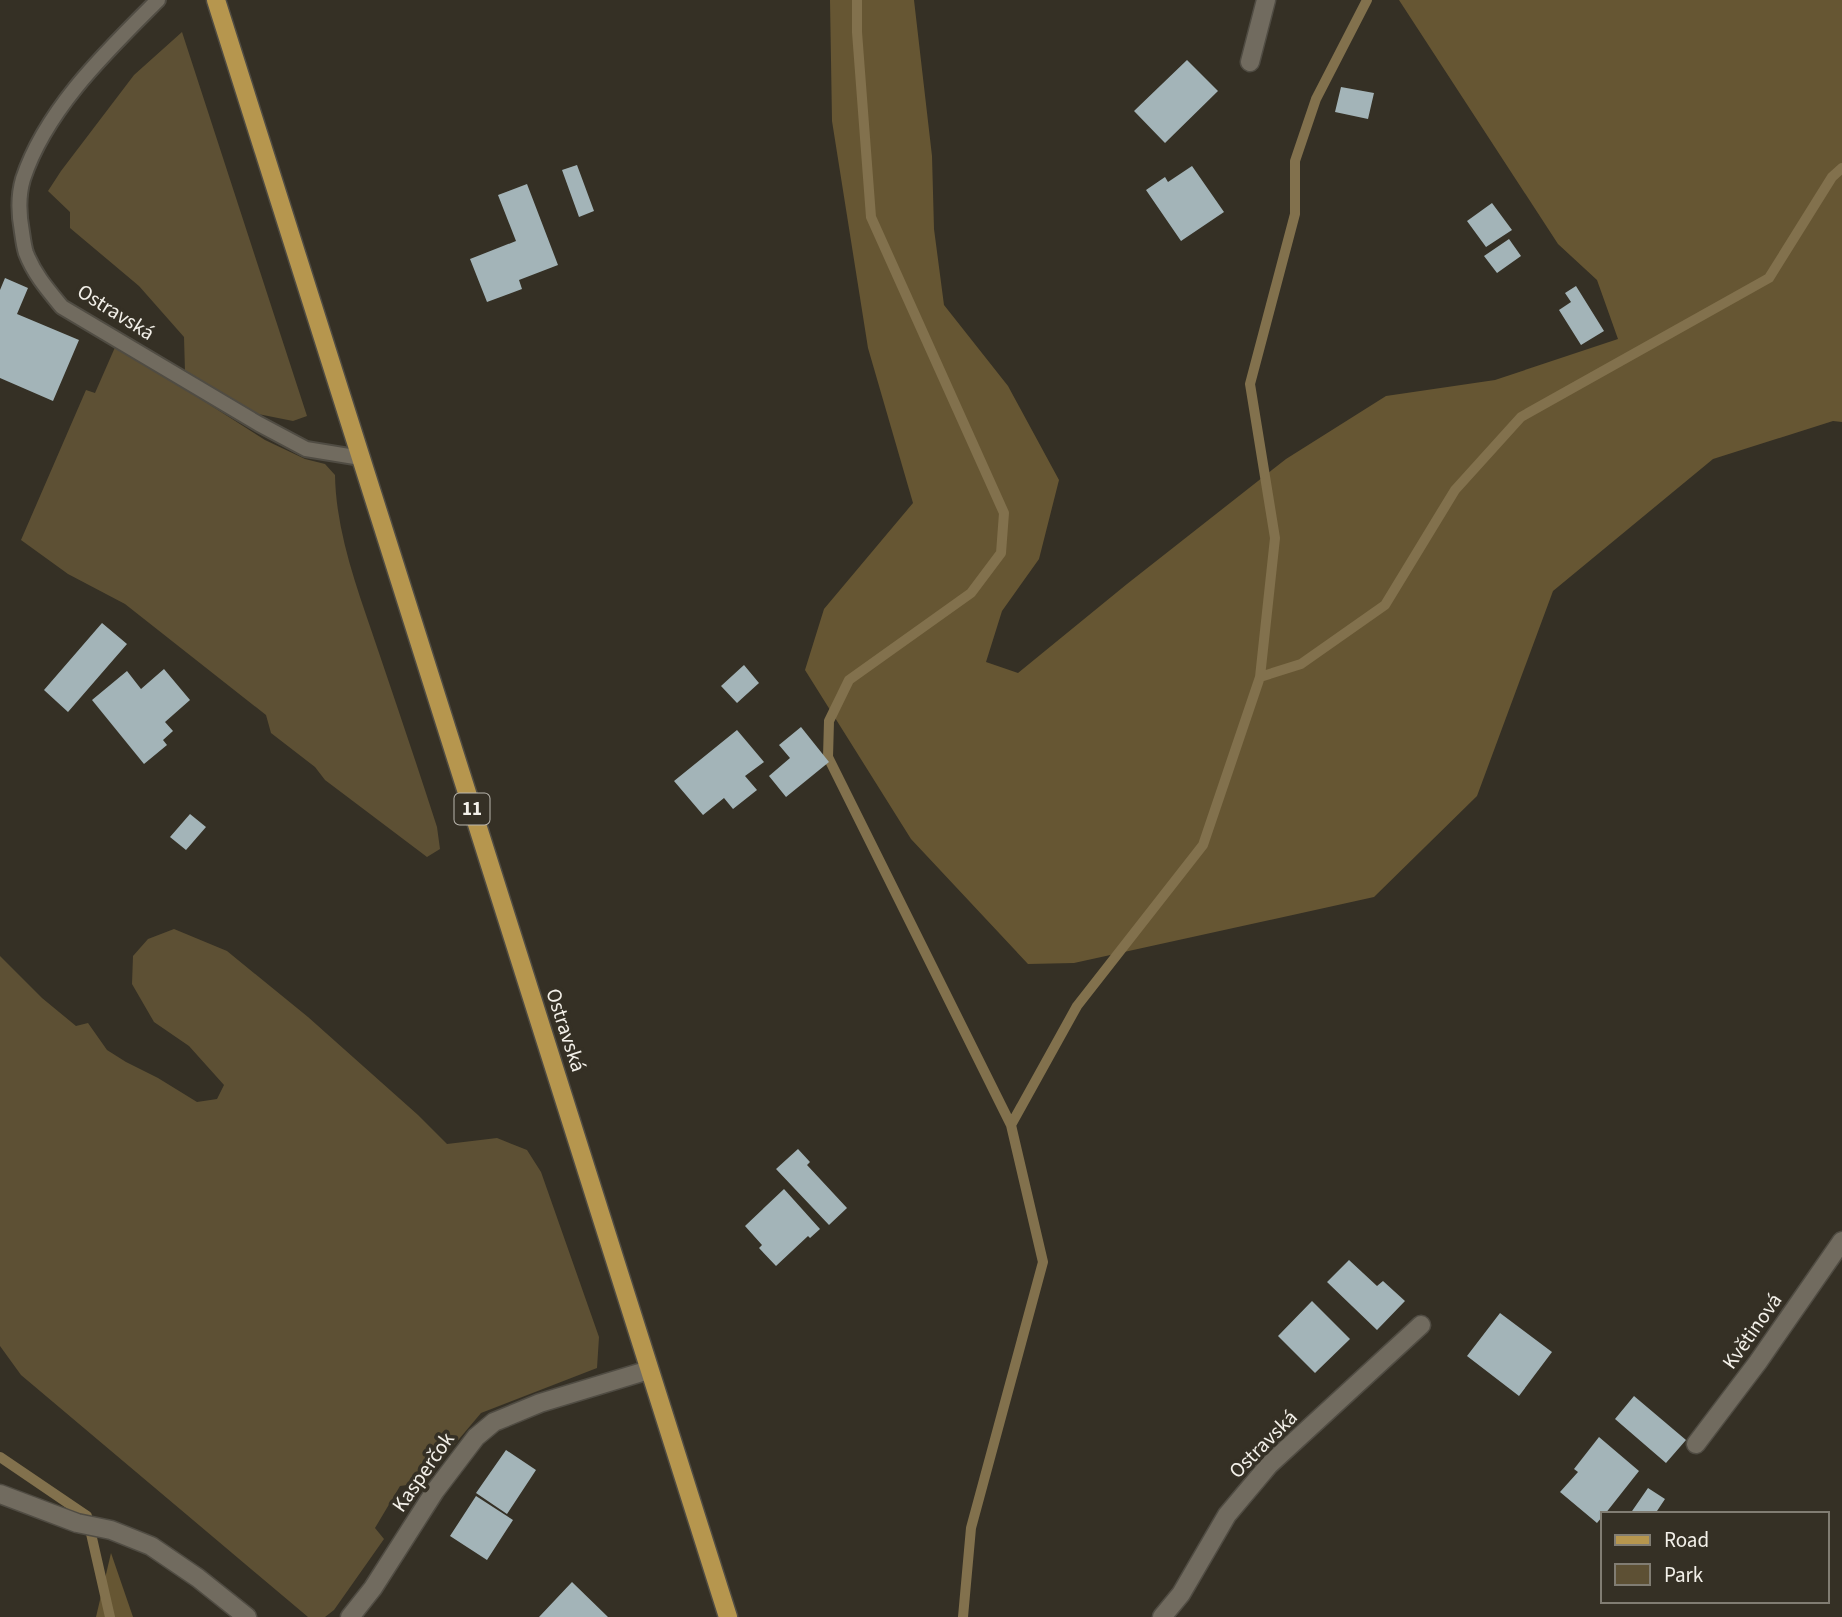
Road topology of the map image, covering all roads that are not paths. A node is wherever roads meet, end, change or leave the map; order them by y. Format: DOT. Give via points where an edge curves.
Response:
graph roads {
  1 [pos="158,0"];
  2 [pos="1266,0"];
  3 [pos="219,1"];
  4 [pos="1250,62"];
  5 [pos="361,457"];
  6 [pos="1842,1241"];
  7 [pos="1421,1325"];
  8 [pos="649,1370"];
  9 [pos="1696,1444"];
  10 [pos="0,1494"];
  11 [pos="247,1617"];
  12 [pos="350,1617"];
  13 [pos="728,1617"];
  14 [pos="1162,1617"];
  1 -- 5 [label="lane, Ostravská" via="92,68 36,149 22,182 19,215 25,252 41,283 73,314 306,449"];
  2 -- 4 [label="street"];
  3 -- 5 [label="main road, Ostravská / 11"];
  5 -- 8 [label="main road, Ostravská / 11"];
  6 -- 9 [label="street, Květinová"];
  7 -- 14 [label="street, Ostravská" via="1269,1465 1227,1515 1181,1594"];
  8 -- 12 [label="street, Kasperčok" via="494,1422 476,1437 435,1491"];
  8 -- 13 [label="main road, Ostravská / 11"];
  10 -- 11 [label="street" via="151,1546"];
}
